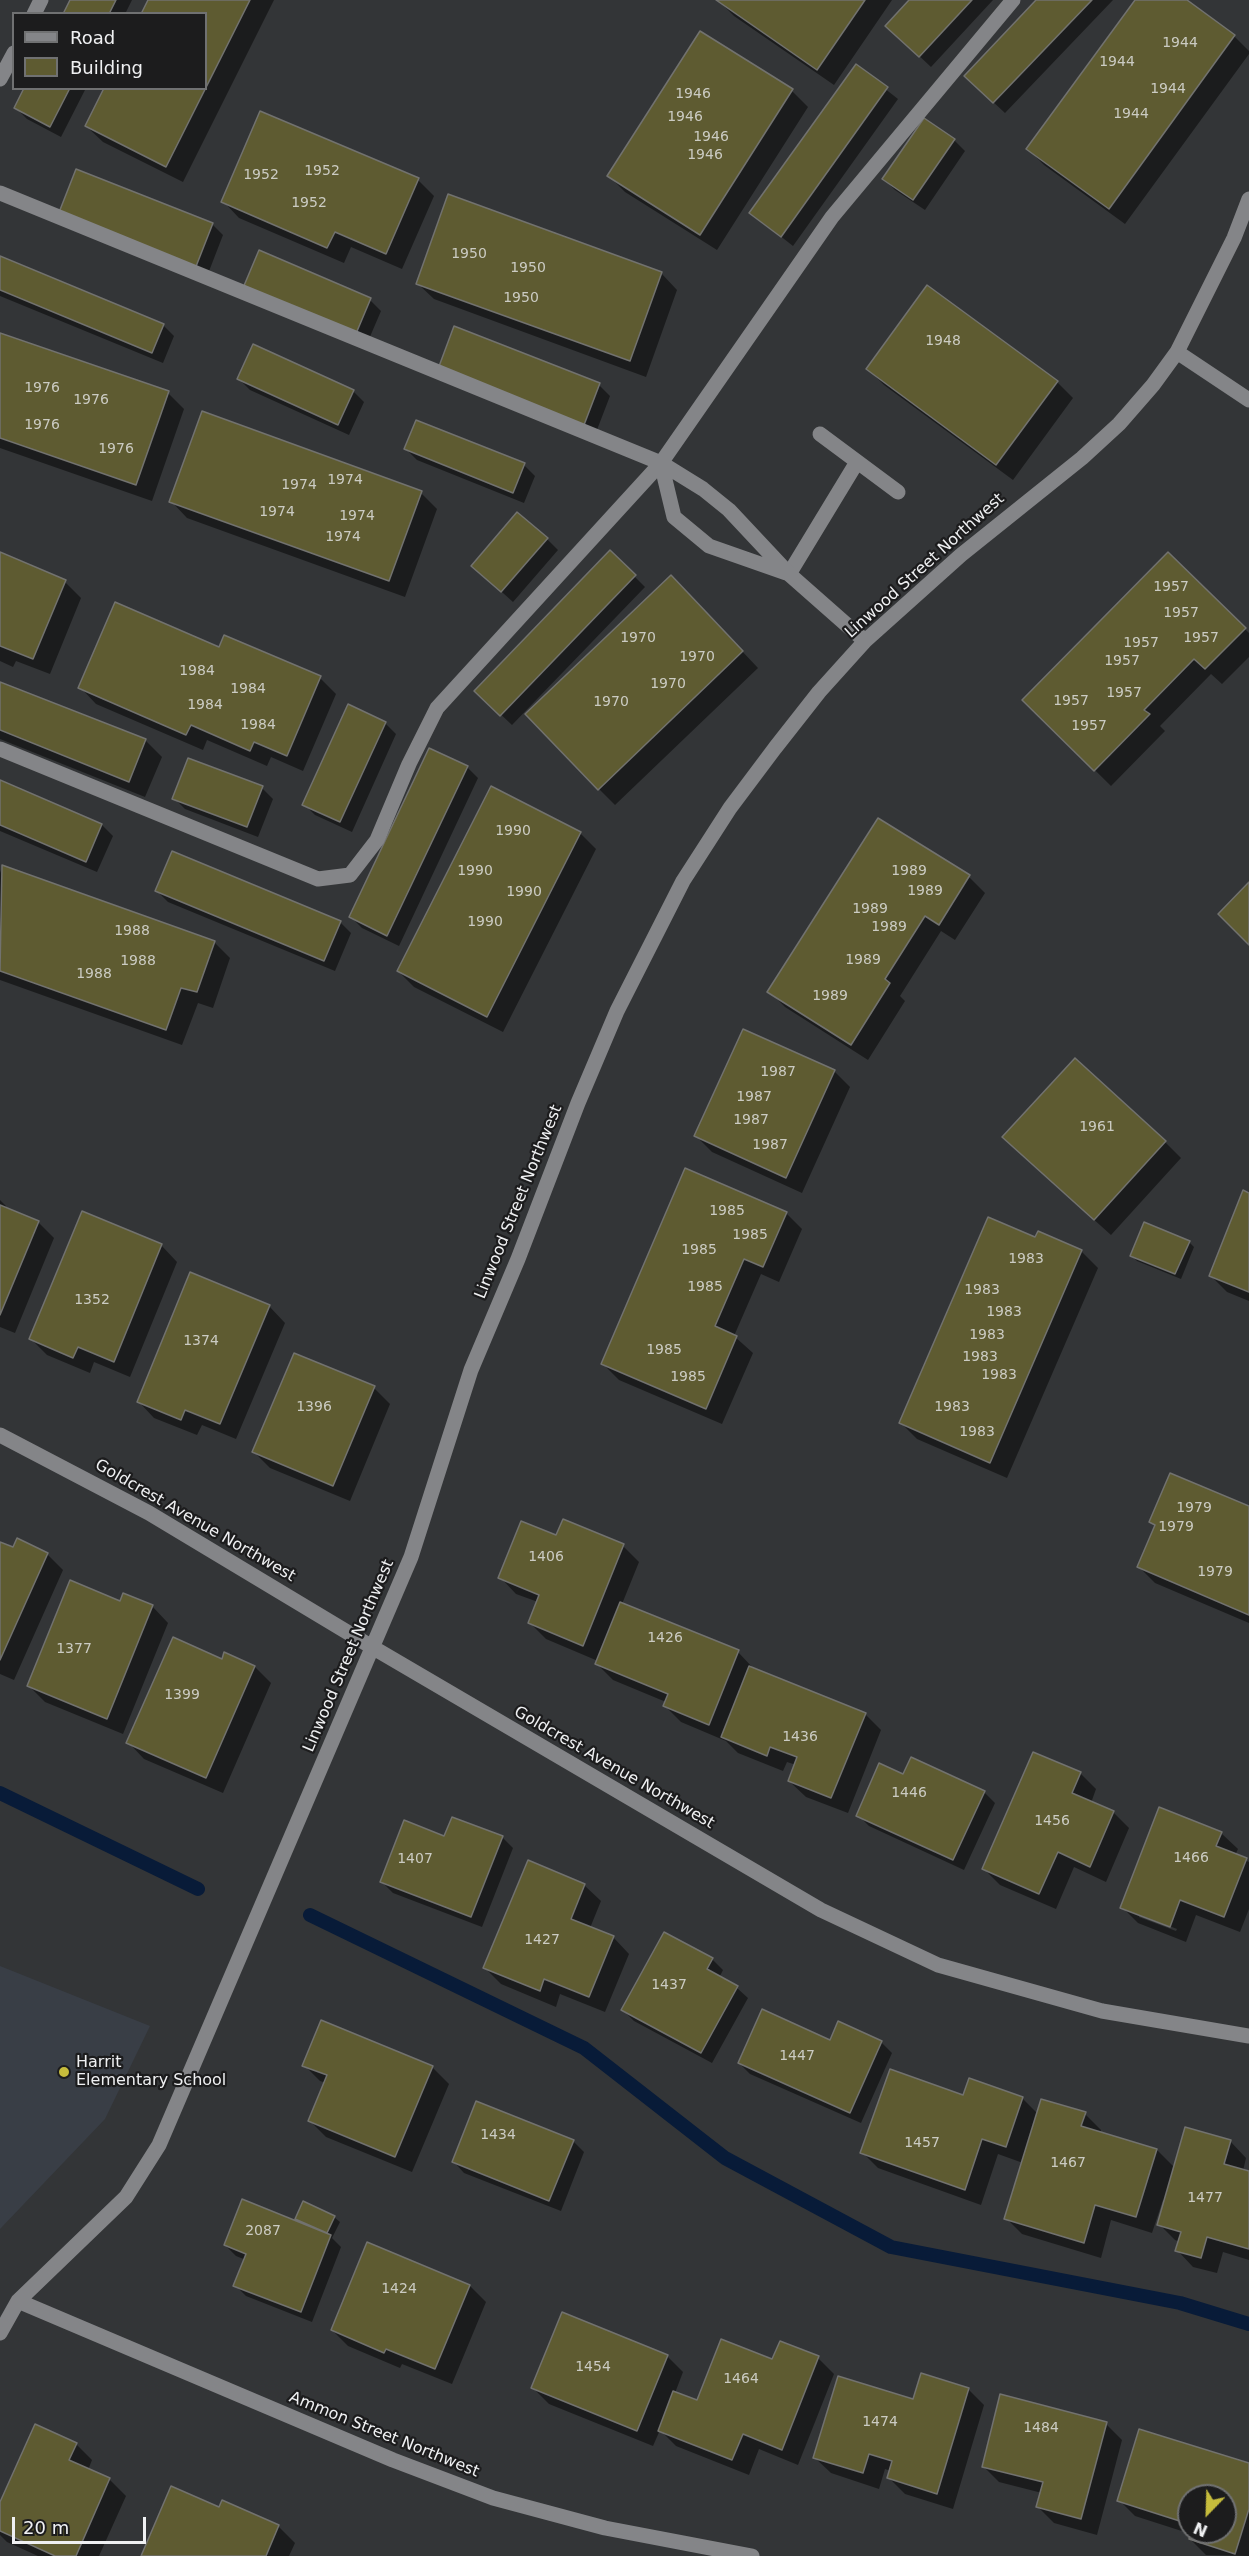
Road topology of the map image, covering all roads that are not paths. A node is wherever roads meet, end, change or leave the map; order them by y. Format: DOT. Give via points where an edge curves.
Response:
graph roads {
  1 [pos="1013,0"];
  2 [pos="12,57"];
  3 [pos="0,79"];
  4 [pos="0,193"];
  5 [pos="1249,199"];
  6 [pos="1177,352"];
  7 [pos="1249,400"];
  8 [pos="820,434"];
  9 [pos="857,462"];
  10 [pos="661,463"];
  11 [pos="898,492"];
  12 [pos="789,574"];
  13 [pos="865,641"];
  14 [pos="0,749"];
  15 [pos="0,1435"];
  16 [pos="372,1647"];
  17 [pos="1249,2036"];
  18 [pos="18,2301"];
  19 [pos="0,2333"];
  20 [pos="752,2556"];
  1 -- 10 [label="street" via="832,217"];
  2 -- 3 [label="street"];
  4 -- 10 [label="street"];
  5 -- 6 [label="street, Linwood Street Northwest" via="1234,238"];
  6 -- 7 [label="street"];
  6 -- 13 [label="street, Linwood Street Northwest" via="1119,424 961,555"];
  8 -- 9 [label="street"];
  9 -- 11 [label="street"];
  9 -- 12 [label="street"];
  10 -- 12 [label="street" via="729,510"];
  10 -- 12 [label="street" via="674,517 709,546"];
  10 -- 14 [label="street" via="437,708 377,840 350,875 318,879"];
  12 -- 13 [label="street"];
  13 -- 16 [label="street, Linwood Street Northwest" via="819,692 730,808 683,881 617,1011 471,1370 411,1557"];
  15 -- 16 [label="street, Goldcrest Avenue Northwest" via="149,1513"];
  16 -- 17 [label="street, Goldcrest Avenue Northwest" via="821,1910 938,1965 1102,2011"];
  16 -- 18 [label="street, Linwood Street Northwest" via="159,2145 126,2197"];
  18 -- 19 [label="street, Linwood Street Northwest"];
  18 -- 20 [label="street, Ammon Street Northwest" via="393,2460 493,2498 604,2528"];
}
